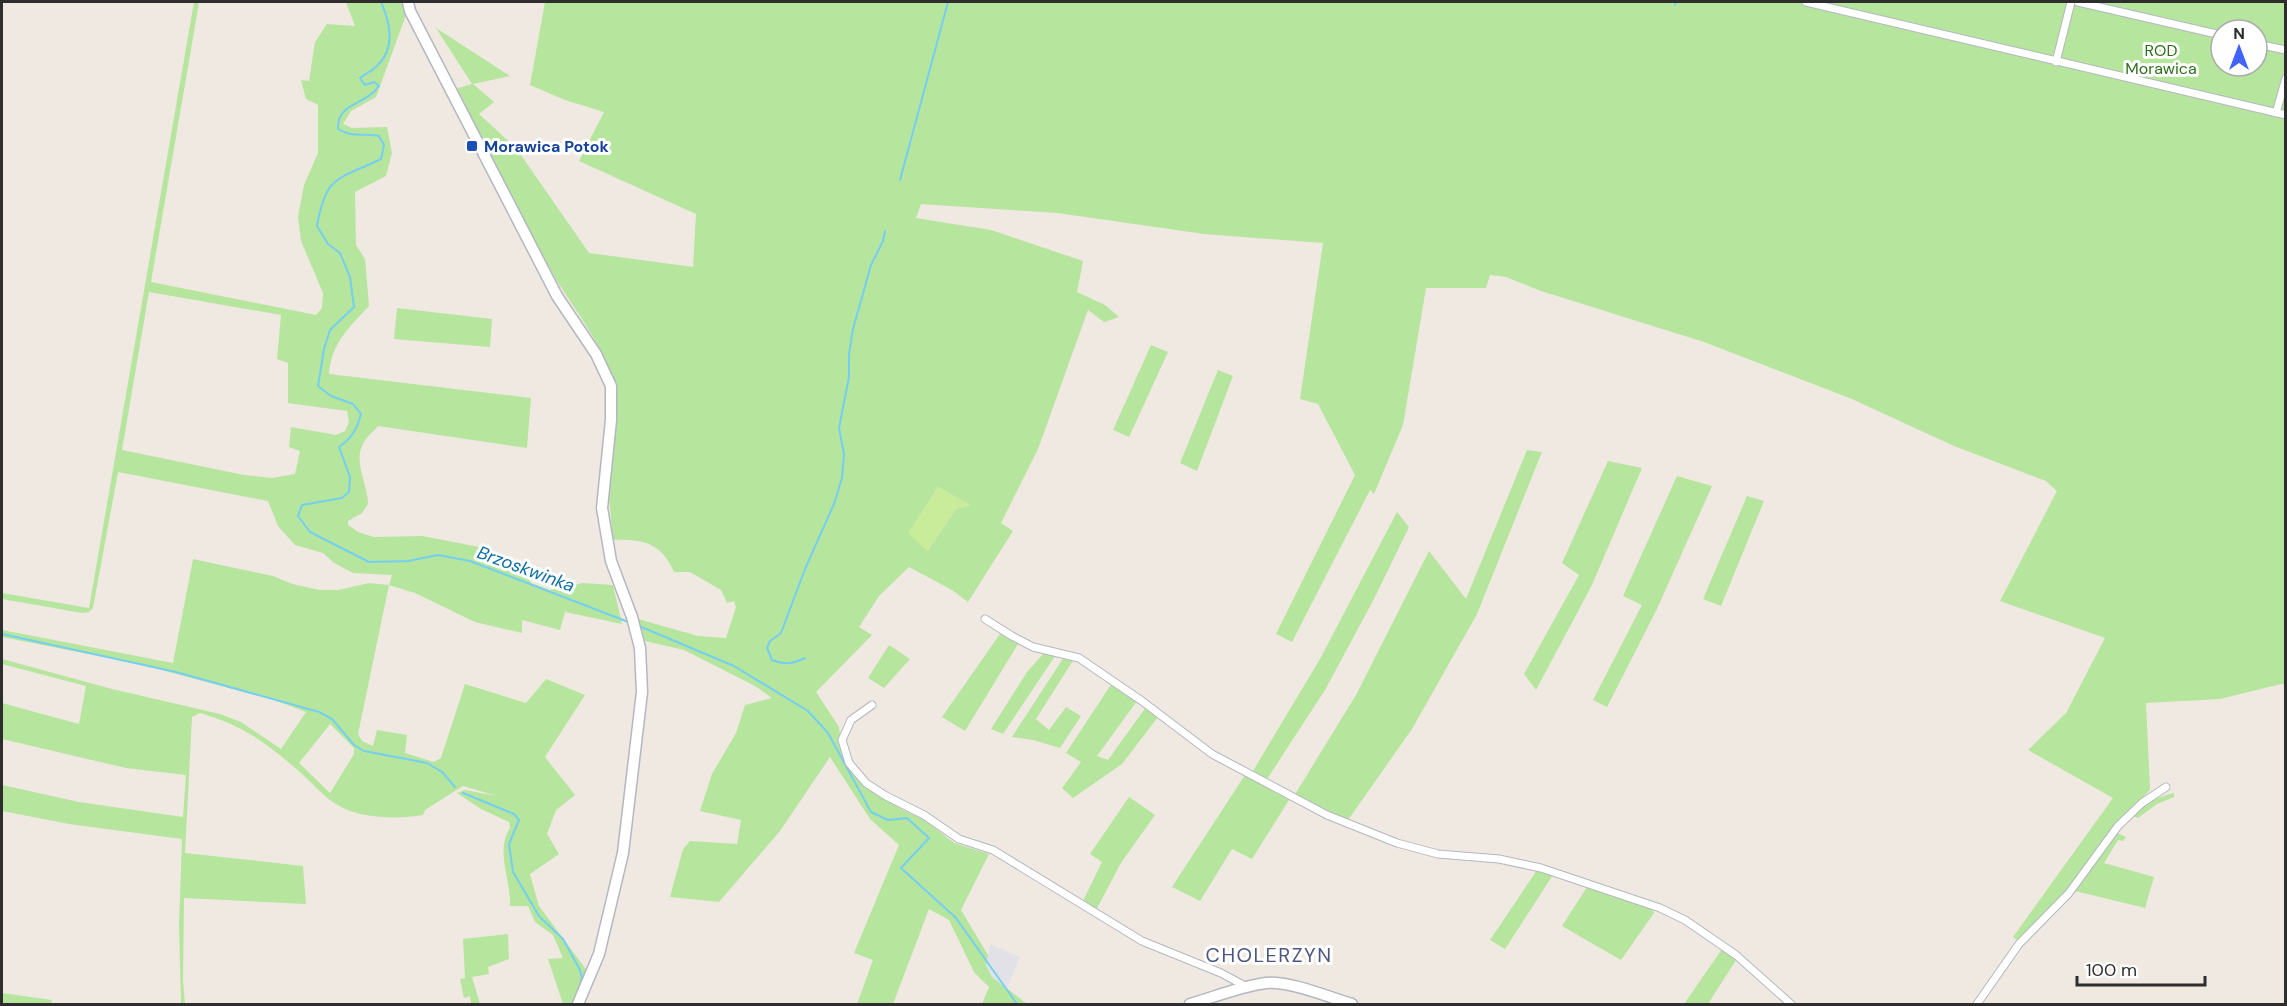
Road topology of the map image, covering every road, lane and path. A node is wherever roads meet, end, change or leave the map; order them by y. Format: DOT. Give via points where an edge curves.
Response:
graph roads {
  1 [pos="408,2"];
  2 [pos="1806,2"];
  3 [pos="2071,2"];
  4 [pos="2078,2"];
  5 [pos="2209,32"];
  6 [pos="2269,46"];
  7 [pos="2286,50"];
  8 [pos="2056,62"];
  9 [pos="2286,78"];
  10 [pos="2276,113"];
  11 [pos="2286,115"];
  12 [pos="985,619"];
  13 [pos="872,705"];
  14 [pos="2166,787"];
  15 [pos="1247,988"];
  16 [pos="578,1005"];
  17 [pos="1190,1005"];
  18 [pos="1352,1005"];
  19 [pos="1791,1005"];
  20 [pos="1977,1005"];
  1 -- 16 [label="street" via="557,296 596,354 611,386 603,507 611,561 636,635 642,692 624,854 599,954"];
  2 -- 8 [label="street"];
  3 -- 8 [label="street"];
  4 -- 5 [label="street"];
  6 -- 7 [label="street"];
  8 -- 10 [label="street"];
  9 -- 10 [label="street"];
  10 -- 11 [label="street"];
  12 -- 19 [label="street" via="1033,647 1079,658 1212,753 1327,815 1397,843 1438,854 1499,859 1541,868 1685,920 1736,955"];
  13 -- 15 [label="street" via="851,720 842,740 849,763 866,783 958,839 993,850 1142,941 1221,973"];
  14 -- 20 [label="street" via="2118,826 2069,893 2019,944"];
  15 -- 17 [label="street"];
  15 -- 18 [label="street" via="1282,984"];
}
